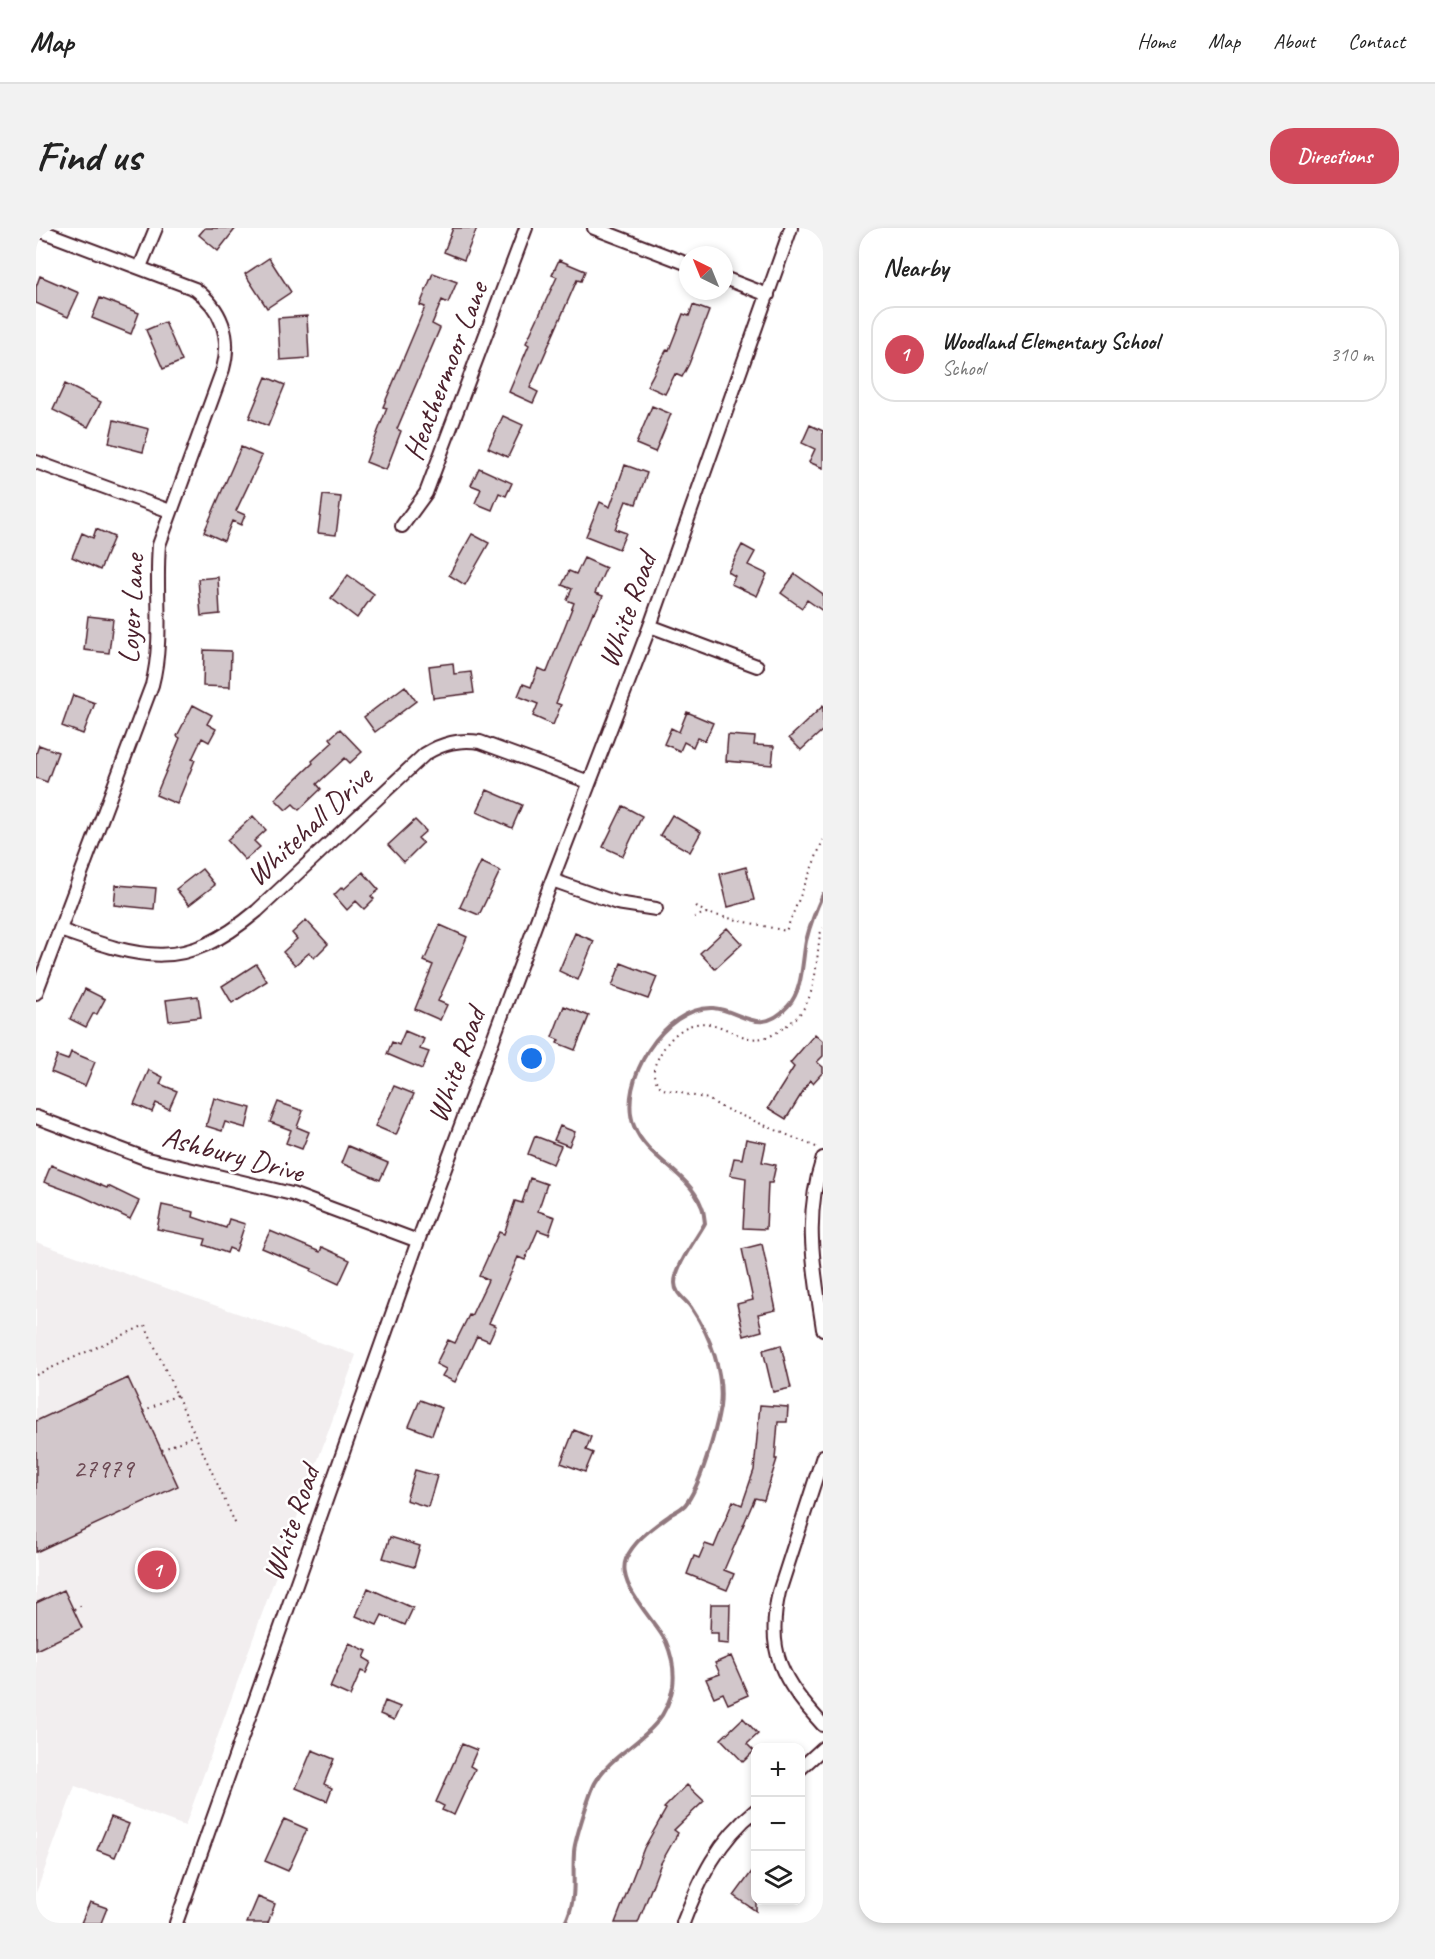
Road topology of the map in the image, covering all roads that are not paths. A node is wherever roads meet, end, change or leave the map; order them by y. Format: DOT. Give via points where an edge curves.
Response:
graph roads {
  1 [pos="156,228"];
  2 [pos="526,228"];
  3 [pos="594,228"];
  4 [pos="791,228"];
  5 [pos="36,229"];
  6 [pos="679,261"];
  7 [pos="140,267"];
  8 [pos="733,281"];
  9 [pos="768,295"];
  10 [pos="36,462"];
  11 [pos="170,511"];
  12 [pos="402,526"];
  13 [pos="650,626"];
  14 [pos="757,666"];
  15 [pos="590,782"];
  16 [pos="552,880"];
  17 [pos="656,909"];
  18 [pos="60,930"];
  19 [pos="36,993"];
  20 [pos="36,1117"];
  21 [pos="823,1158"];
  22 [pos="418,1241"];
  23 [pos="823,1329"];
  24 [pos="823,1456"];
  25 [pos="823,1725"];
  26 [pos="823,1748"];
  27 [pos="805,1765"];
  28 [pos="751,1814"];
  29 [pos="176,1923"];
  30 [pos="685,1923"];
  1 -- 7 [label="street"];
  2 -- 12 [label="street, Heathermoor Lane" via="426,493"];
  3 -- 6 [label="street"];
  4 -- 9 [label="street, White Road"];
  5 -- 7 [label="street, Loyer Lane"];
  7 -- 11 [label="street, Loyer Lane" via="186,284 203,295 221,319 226,339 223,369"];
  8 -- 9 [label="street"];
  9 -- 13 [label="street, White Road"];
  10 -- 11 [label="street"];
  11 -- 18 [label="street, Loyer Lane" via="159,545 157,567 158,664"];
  13 -- 14 [label="street"];
  13 -- 15 [label="street, White Road"];
  15 -- 16 [label="street, White Road"];
  15 -- 18 [label="street, Whitehall Drive" via="480,742 446,744 425,754 257,910 219,939 180,952 148,955 111,948"];
  16 -- 17 [label="street" via="617,903"];
  16 -- 22 [label="street, White Road"];
  18 -- 19 [label="street, Loyer Lane"];
  20 -- 22 [label="street, Ashbury Drive" via="147,1159 292,1194"];
  21 -- 23 [label="street" via="816,1179 810,1232"];
  22 -- 29 [label="street, White Road"];
  24 -- 25 [label="street" via="779,1592 774,1635 790,1686"];
  26 -- 27 [label="street"];
  28 -- 30 [label="street" via="712,1857"];
}
